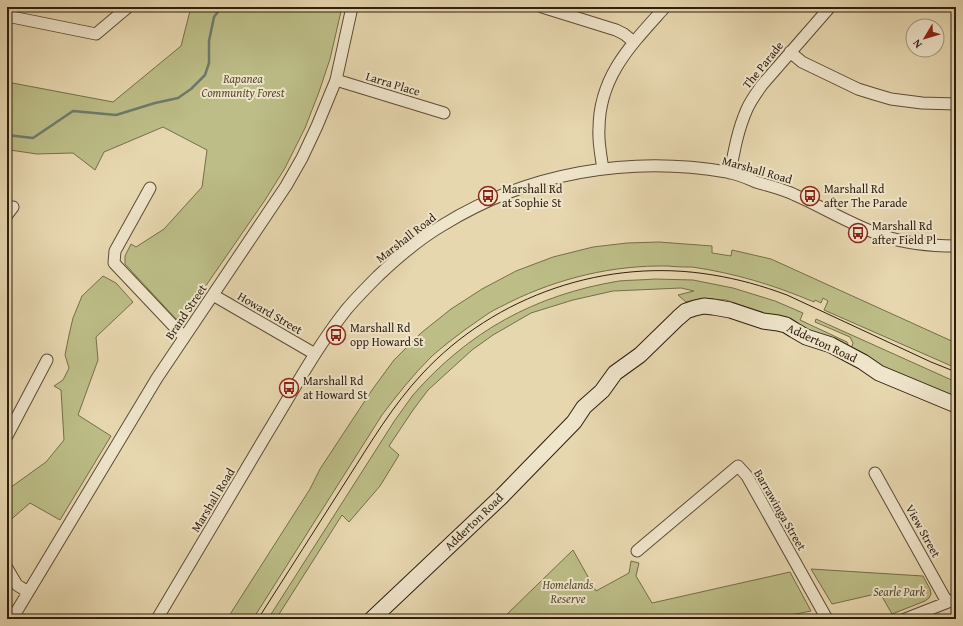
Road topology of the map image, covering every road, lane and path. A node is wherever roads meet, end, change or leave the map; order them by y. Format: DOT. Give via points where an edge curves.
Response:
graph roads {
  1 [pos="128,7"];
  2 [pos="352,7"];
  3 [pos="542,7"];
  4 [pos="665,7"];
  5 [pos="830,7"];
  6 [pos="7,16"];
  7 [pos="634,42"];
  8 [pos="790,52"];
  9 [pos="336,80"];
  10 [pos="956,104"];
  11 [pos="444,113"];
  12 [pos="603,169"];
  13 [pos="730,173"];
  14 [pos="150,188"];
  15 [pos="956,246"];
  16 [pos="213,295"];
  17 [pos="184,337"];
  18 [pos="315,354"];
  19 [pos="47,360"];
  20 [pos="956,405"];
  21 [pos="7,436"];
  22 [pos="875,473"];
  23 [pos="637,551"];
  24 [pos="7,568"];
  25 [pos="28,592"];
  26 [pos="952,601"];
  27 [pos="12,619"];
  28 [pos="157,619"];
  29 [pos="372,619"];
  30 [pos="827,619"];
  31 [pos="905,619"];
  1 -- 6 [label="street" via="96,34"];
  2 -- 9 [label="street, Brand Street"];
  3 -- 7 [label="street" via="616,30"];
  4 -- 7 [label="street"];
  5 -- 8 [label="street, The Parade"];
  7 -- 12 [label="street" via="613,72 600,112 599,141"];
  8 -- 10 [label="street" via="802,62 858,89 891,99"];
  8 -- 13 [label="street, The Parade" via="762,84 747,109 738,135"];
  9 -- 11 [label="street, Larra Place"];
  9 -- 16 [label="street, Brand Street" via="302,158 286,186"];
  12 -- 13 [label="street, Marshall Road" via="663,166"];
  12 -- 18 [label="street, Marshall Road" via="546,180 505,193 443,225 402,254 364,290 347,308"];
  13 -- 15 [label="street, Marshall Road" via="794,194 886,237 915,244"];
  14 -- 17 [label="street" via="115,251 114,263"];
  16 -- 17 [label="street, Brand Street"];
  16 -- 18 [label="street, Howard Street"];
  17 -- 25 [label="street, Brand Street"];
  18 -- 28 [label="street, Marshall Road"];
  19 -- 21 [label="street"];
  20 -- 29 [label="main road, Adderton Road" via="879,373 831,345 806,337 786,325 713,307 704,306 686,311 640,355 623,380 587,414 574,422 501,497"];
  22 -- 26 [label="street, View Street"];
  23 -- 30 [label="street, Barrawinga Street" via="738,466 747,476"];
  24 -- 25 [label="street" via="17,585"];
  25 -- 27 [label="street, Brand Street"];
  26 -- 31 [label="street"];
}
